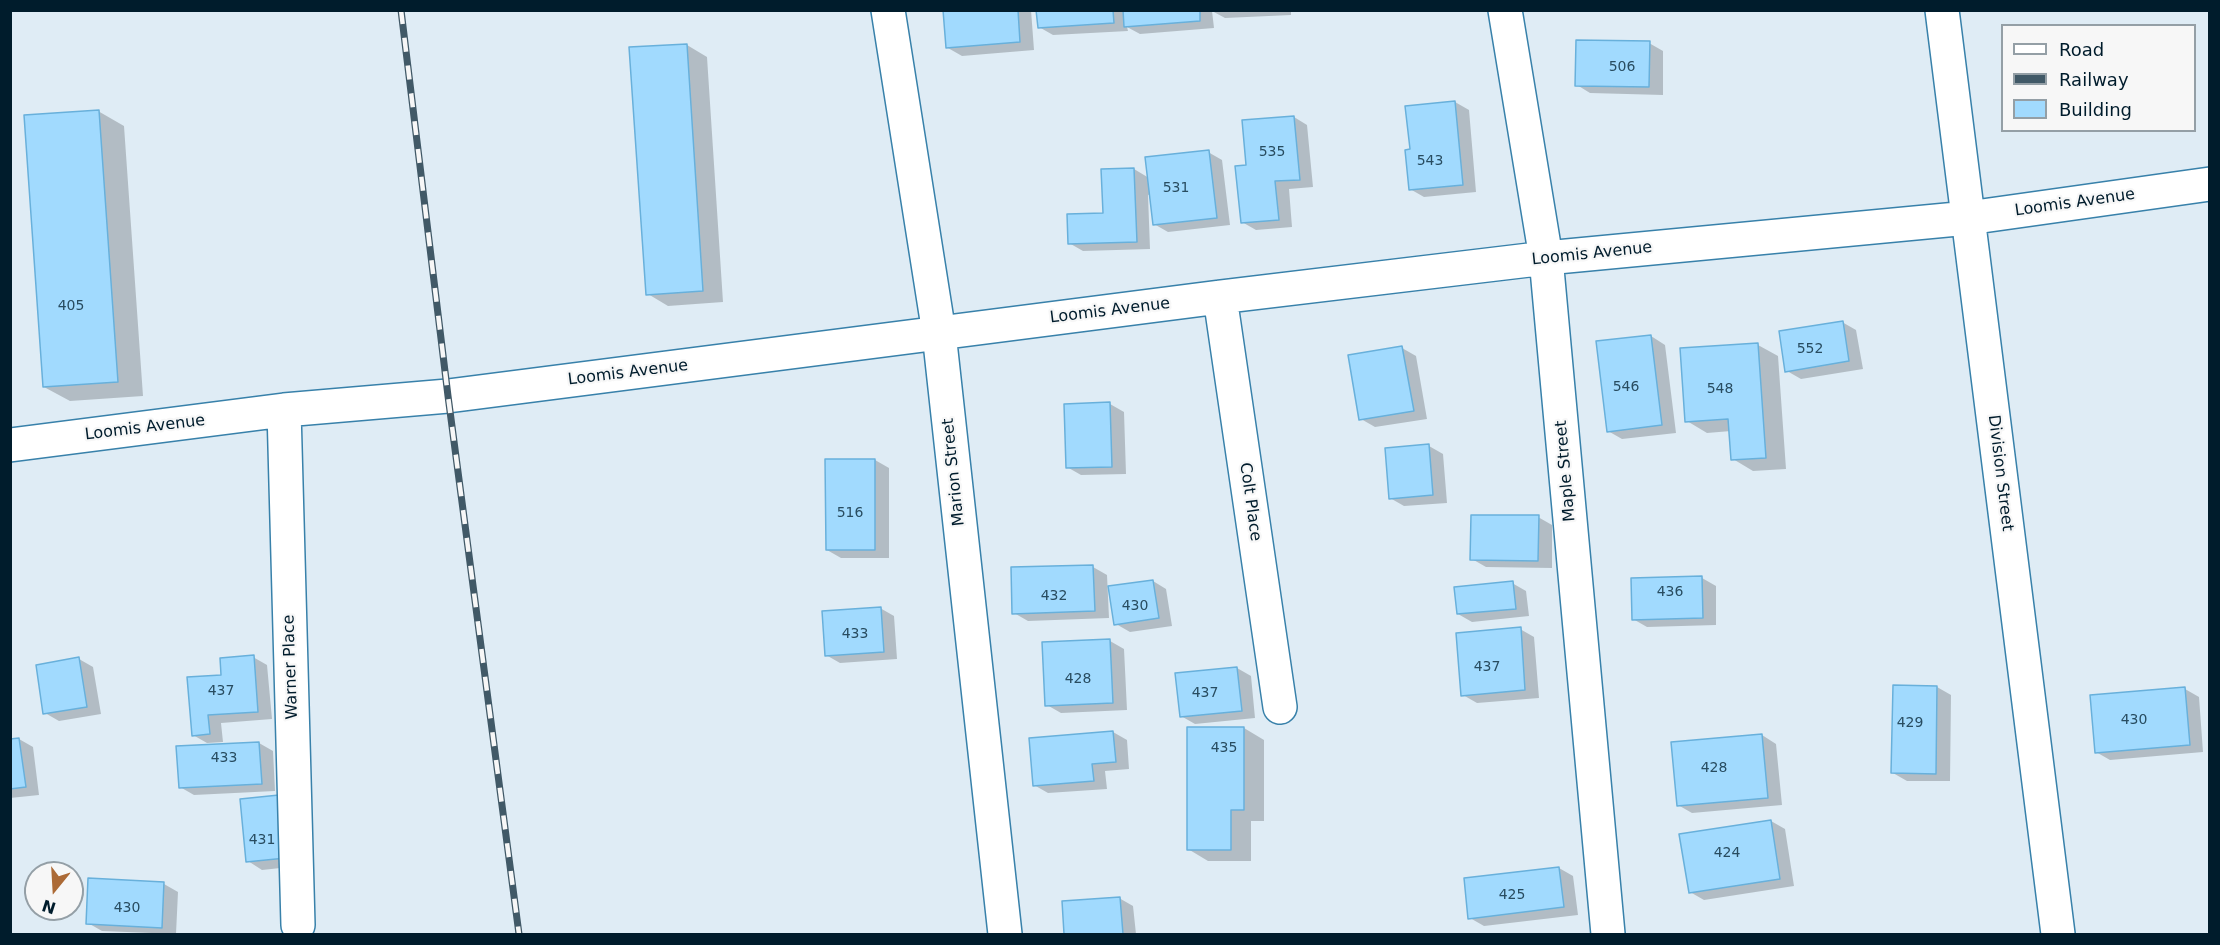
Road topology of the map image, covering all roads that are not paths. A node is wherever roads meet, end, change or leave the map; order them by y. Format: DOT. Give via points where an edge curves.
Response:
graph roads {
  1 [pos="888,10"];
  2 [pos="1505,10"];
  3 [pos="1942,10"];
  4 [pos="2210,184"];
  5 [pos="1968,218"];
  6 [pos="1546,258"];
  7 [pos="1220,297"];
  8 [pos="939,333"];
  9 [pos="284,410"];
  10 [pos="10,445"];
  11 [pos="1280,707"];
  12 [pos="298,925"];
  13 [pos="1005,934"];
  14 [pos="1608,934"];
  15 [pos="2058,934"];
  1 -- 8 [label="street, Marion Street"];
  2 -- 6 [label="street, Maple Street"];
  3 -- 5 [label="street, Division Street"];
  4 -- 5 [label="street, Loomis Avenue"];
  5 -- 6 [label="street, Loomis Avenue"];
  5 -- 15 [label="street, Division Street"];
  6 -- 7 [label="street, Loomis Avenue"];
  6 -- 14 [label="street, Maple Street"];
  7 -- 8 [label="street, Loomis Avenue"];
  7 -- 11 [label="street, Colt Place"];
  8 -- 9 [label="street, Loomis Avenue" via="448,396"];
  8 -- 13 [label="street, Marion Street"];
  9 -- 10 [label="street, Loomis Avenue"];
  9 -- 12 [label="street, Warner Place"];
}
